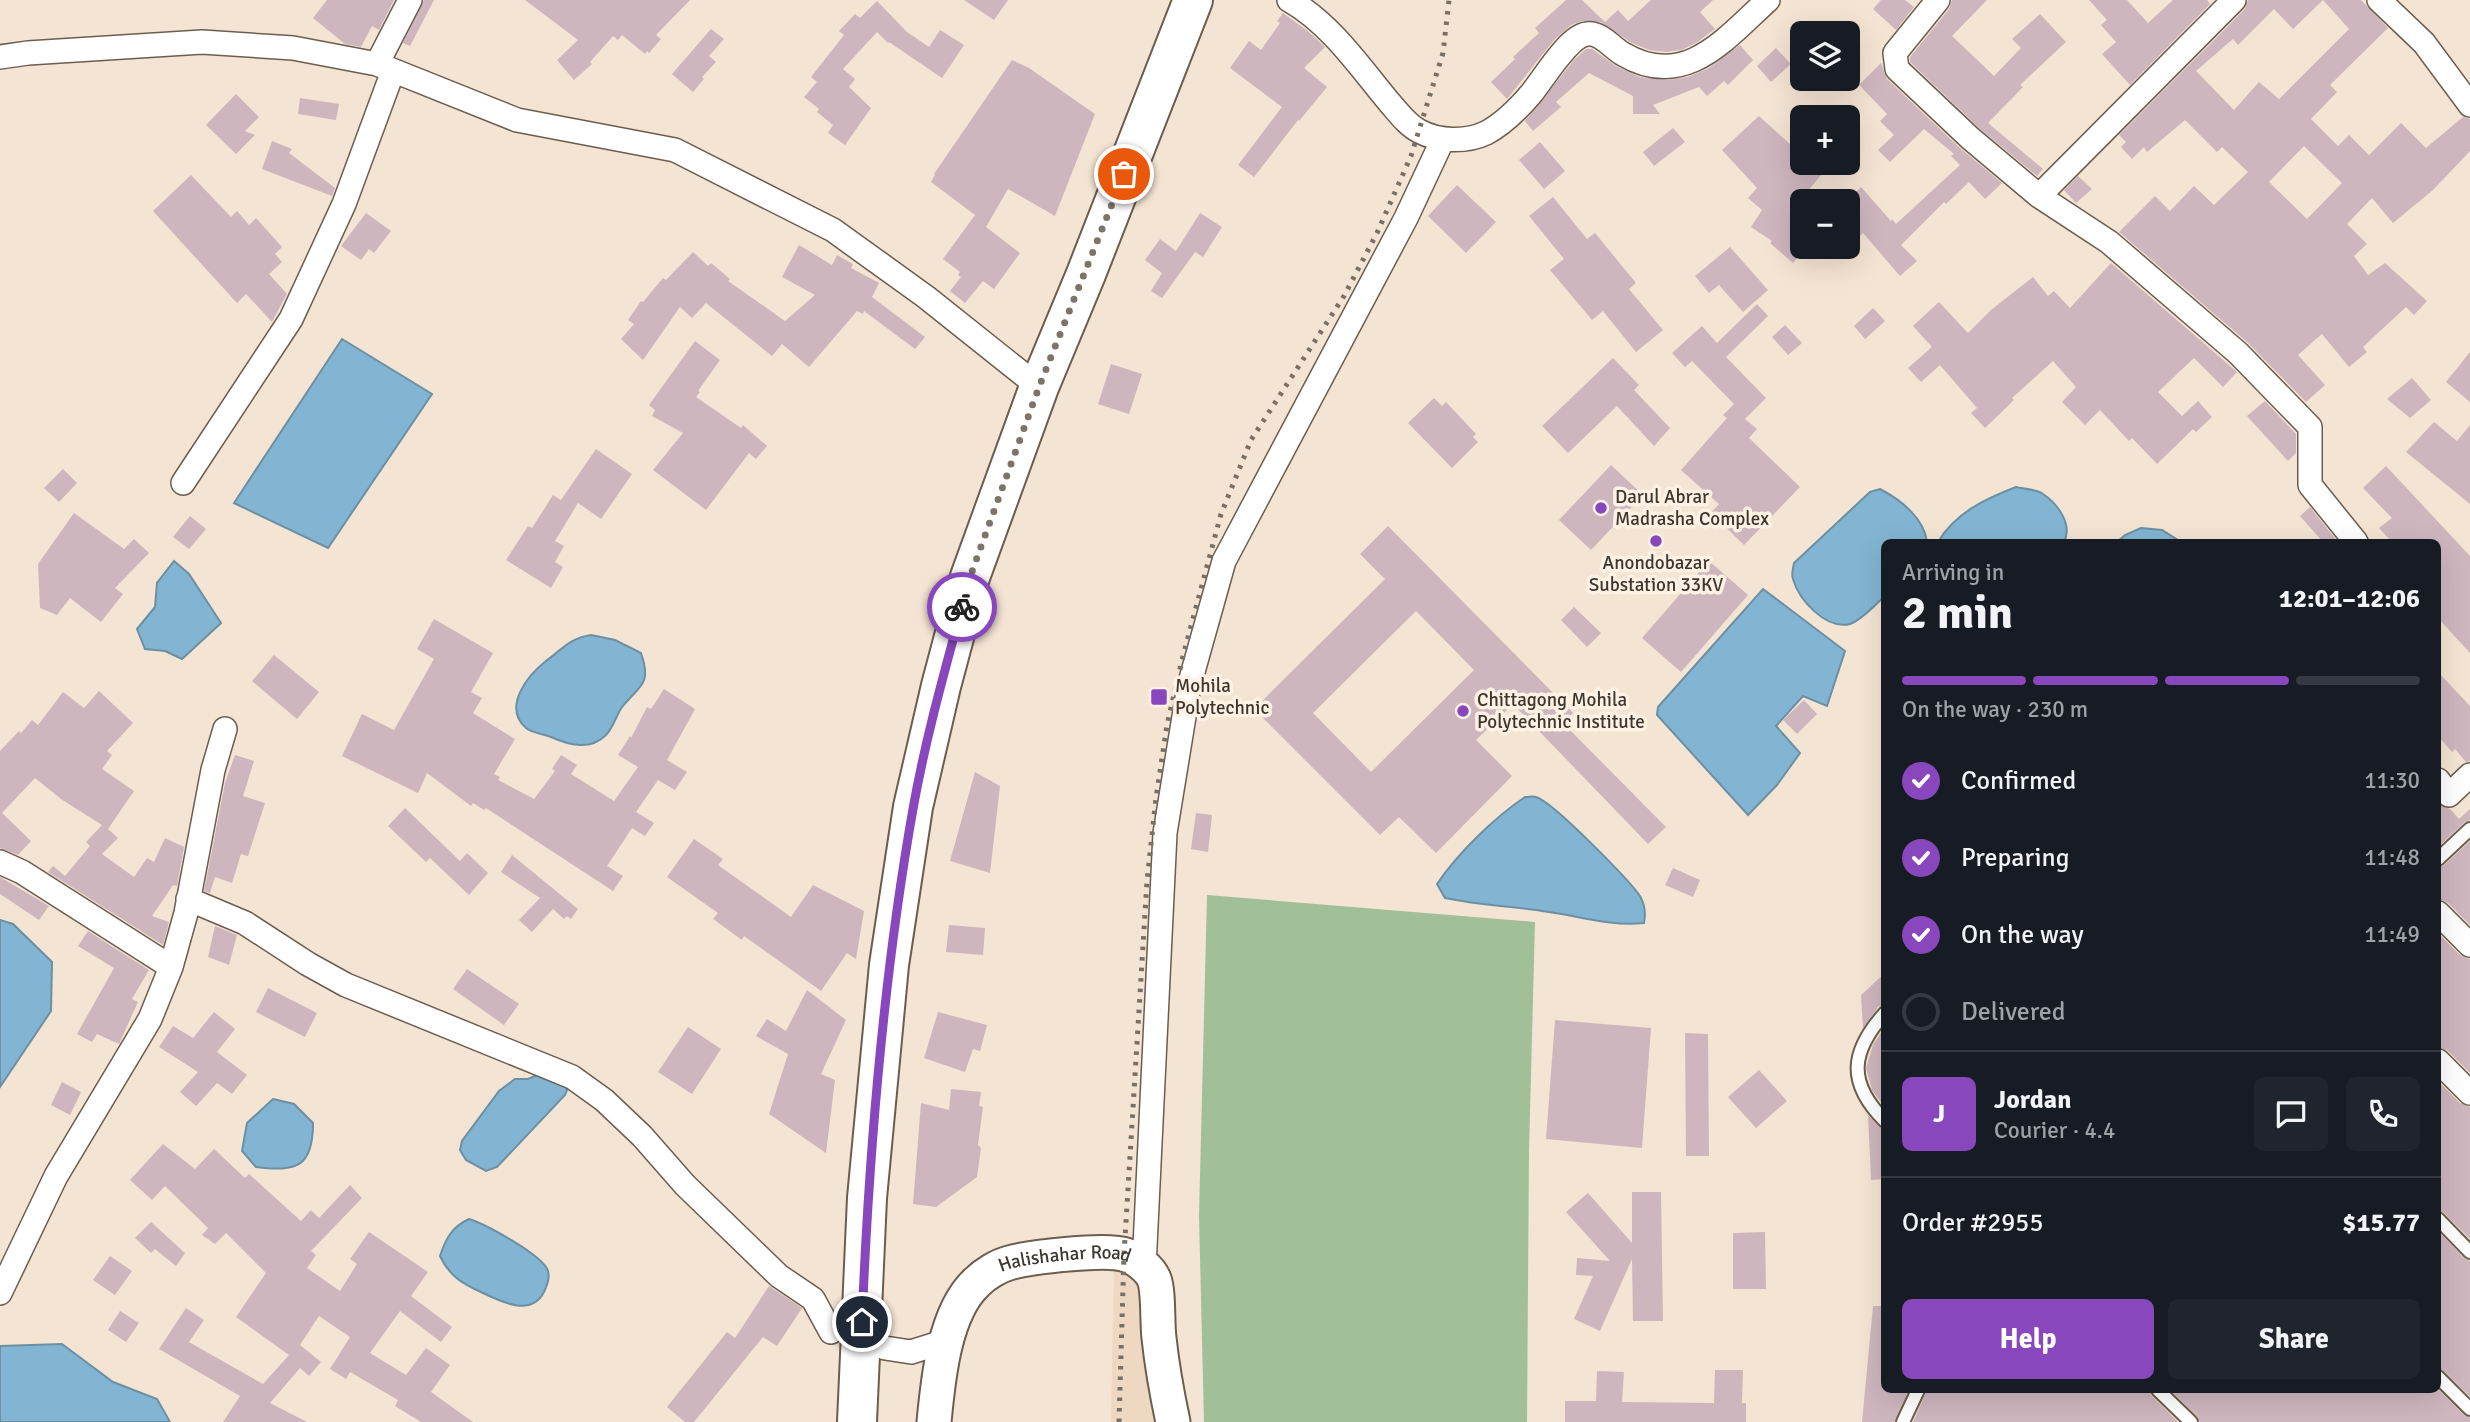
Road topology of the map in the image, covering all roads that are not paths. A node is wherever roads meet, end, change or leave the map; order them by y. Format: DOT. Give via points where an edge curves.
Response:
graph roads {
  1 [pos="410,0"];
  2 [pos="1193,0"];
  3 [pos="1289,0"];
  4 [pos="1768,0"];
  5 [pos="1938,0"];
  6 [pos="2234,0"];
  7 [pos="2379,0"];
  8 [pos="0,57"];
  9 [pos="385,67"];
  10 [pos="2470,105"];
  11 [pos="1443,139"];
  12 [pos="2039,195"];
  13 [pos="1039,387"];
  14 [pos="183,483"];
  15 [pos="2355,539"];
  16 [pos="225,729"];
  17 [pos="2470,775"];
  18 [pos="2441,784"];
  19 [pos="2470,829"];
  20 [pos="2441,856"];
  21 [pos="0,862"];
  22 [pos="188,899"];
  23 [pos="2441,916"];
  24 [pos="2470,945"];
  25 [pos="171,967"];
  26 [pos="1881,1018"];
  27 [pos="2441,1064"];
  28 [pos="2470,1093"];
  29 [pos="1881,1117"];
  30 [pos="2441,1222"];
  31 [pos="2470,1252"];
  32 [pos="1144,1267"];
  33 [pos="0,1293"];
  34 [pos="831,1332"];
  35 [pos="946,1341"];
  36 [pos="885,1348"];
  37 [pos="2441,1380"];
  38 [pos="1917,1393"];
  39 [pos="2161,1393"];
  40 [pos="2470,1409"];
  41 [pos="857,1422"];
  42 [pos="934,1422"];
  43 [pos="1173,1422"];
  44 [pos="1903,1422"];
  45 [pos="2191,1422"];
  1 -- 9 [label="street"];
  2 -- 13 [label="highway"];
  3 -- 11 [label="street" via="1341,44 1402,117 1419,131"];
  4 -- 11 [label="street" via="1718,46 1682,66 1636,61 1602,38 1583,34 1568,45 1530,95 1496,128 1480,136"];
  5 -- 12 [label="street" via="1895,53 1897,69"];
  6 -- 12 [label="street"];
  7 -- 10 [label="street" via="2424,43"];
  8 -- 9 [label="street" via="202,42 293,48"];
  9 -- 13 [label="street" via="517,120 675,150 833,230"];
  9 -- 14 [label="street" via="344,204 291,320"];
  11 -- 32 [label="street" via="1406,218 1224,561 1189,687 1165,833"];
  12 -- 15 [label="street" via="2109,242 2238,353 2310,428 2310,485"];
  13 -- 41 [label="highway" via="970,577 913,807 889,965 867,1198"];
  16 -- 22 [label="street"];
  17 -- 18 [label="street" via="2449,795"];
  19 -- 20 [label="lane"];
  21 -- 25 [label="street"];
  22 -- 25 [label="street"];
  22 -- 34 [label="street" via="245,923 346,985 572,1077 642,1136 685,1185 779,1276 813,1299"];
  23 -- 24 [label="street"];
  25 -- 33 [label="street" via="150,1019 56,1176"];
  26 -- 29 [label="lane" via="1866,1039 1856,1066 1860,1089"];
  27 -- 28 [label="street"];
  30 -- 31 [label="lane"];
  32 -- 35 [label="street, Halishahar Road" via="1124,1254 1008,1263 976,1282 963,1299"];
  32 -- 43 [label="street, Halishahar Road" via="1154,1279"];
  35 -- 36 [label="street" via="911,1352"];
  35 -- 42 [label="street, Halishahar Road"];
  37 -- 40 [label="lane"];
  38 -- 44 [label="lane"];
  39 -- 45 [label="lane"];
}
